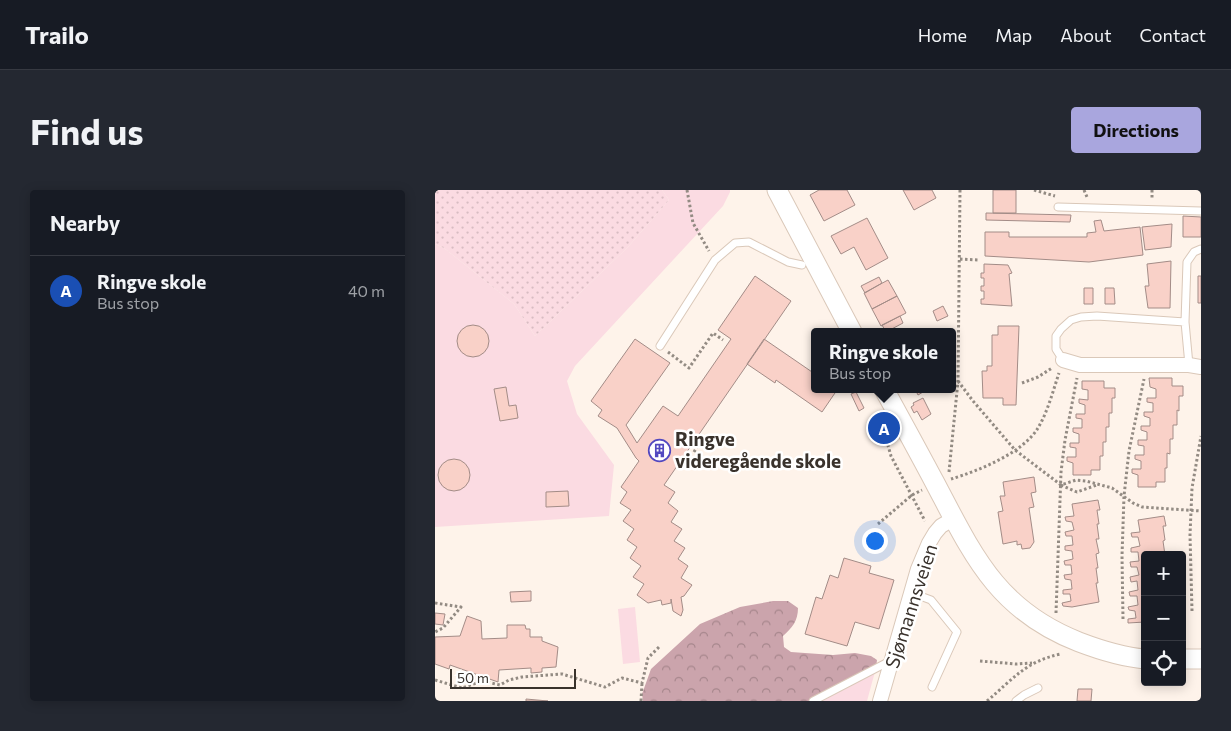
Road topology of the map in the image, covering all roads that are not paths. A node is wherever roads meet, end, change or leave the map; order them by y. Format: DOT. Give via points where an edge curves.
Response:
graph roads {
  1 [pos="777,190"];
  2 [pos="1059,207"];
  3 [pos="1201,212"];
  4 [pos="1201,249"];
  5 [pos="802,265"];
  6 [pos="1185,322"];
  7 [pos="850,328"];
  8 [pos="660,346"];
  9 [pos="1063,360"];
  10 [pos="1195,366"];
  11 [pos="886,393"];
  12 [pos="953,519"];
  13 [pos="912,593"];
  14 [pos="1141,658"];
  15 [pos="1186,659"];
  16 [pos="1201,659"];
  17 [pos="892,660"];
  18 [pos="932,687"];
  19 [pos="1038,688"];
  20 [pos="813,701"];
  21 [pos="880,701"];
  22 [pos="1016,701"];
  1 -- 7 [label="street"];
  2 -- 3 [label="lane"];
  4 -- 6 [label="lane" via="1193,252 1187,262"];
  5 -- 8 [label="lane" via="788,262 749,242 735,243 715,260"];
  6 -- 9 [label="lane" via="1097,316 1071,320 1056,336 1056,349"];
  6 -- 10 [label="lane"];
  9 -- 10 [label="street" via="1080,365"];
  11 -- 12 [label="street"];
  12 -- 13 [label="street, Sjømannsveien" via="941,526 929,543"];
  12 -- 14 [label="street" via="984,570 1016,606 1064,636 1115,654"];
  13 -- 17 [label="street, Sjømannsveien"];
  13 -- 18 [label="lane" via="931,600 957,632"];
  15 -- 16 [label="street"];
  17 -- 20 [label="lane"];
  17 -- 21 [label="street, Sjømannsveien"];
  19 -- 22 [label="lane"];
}
